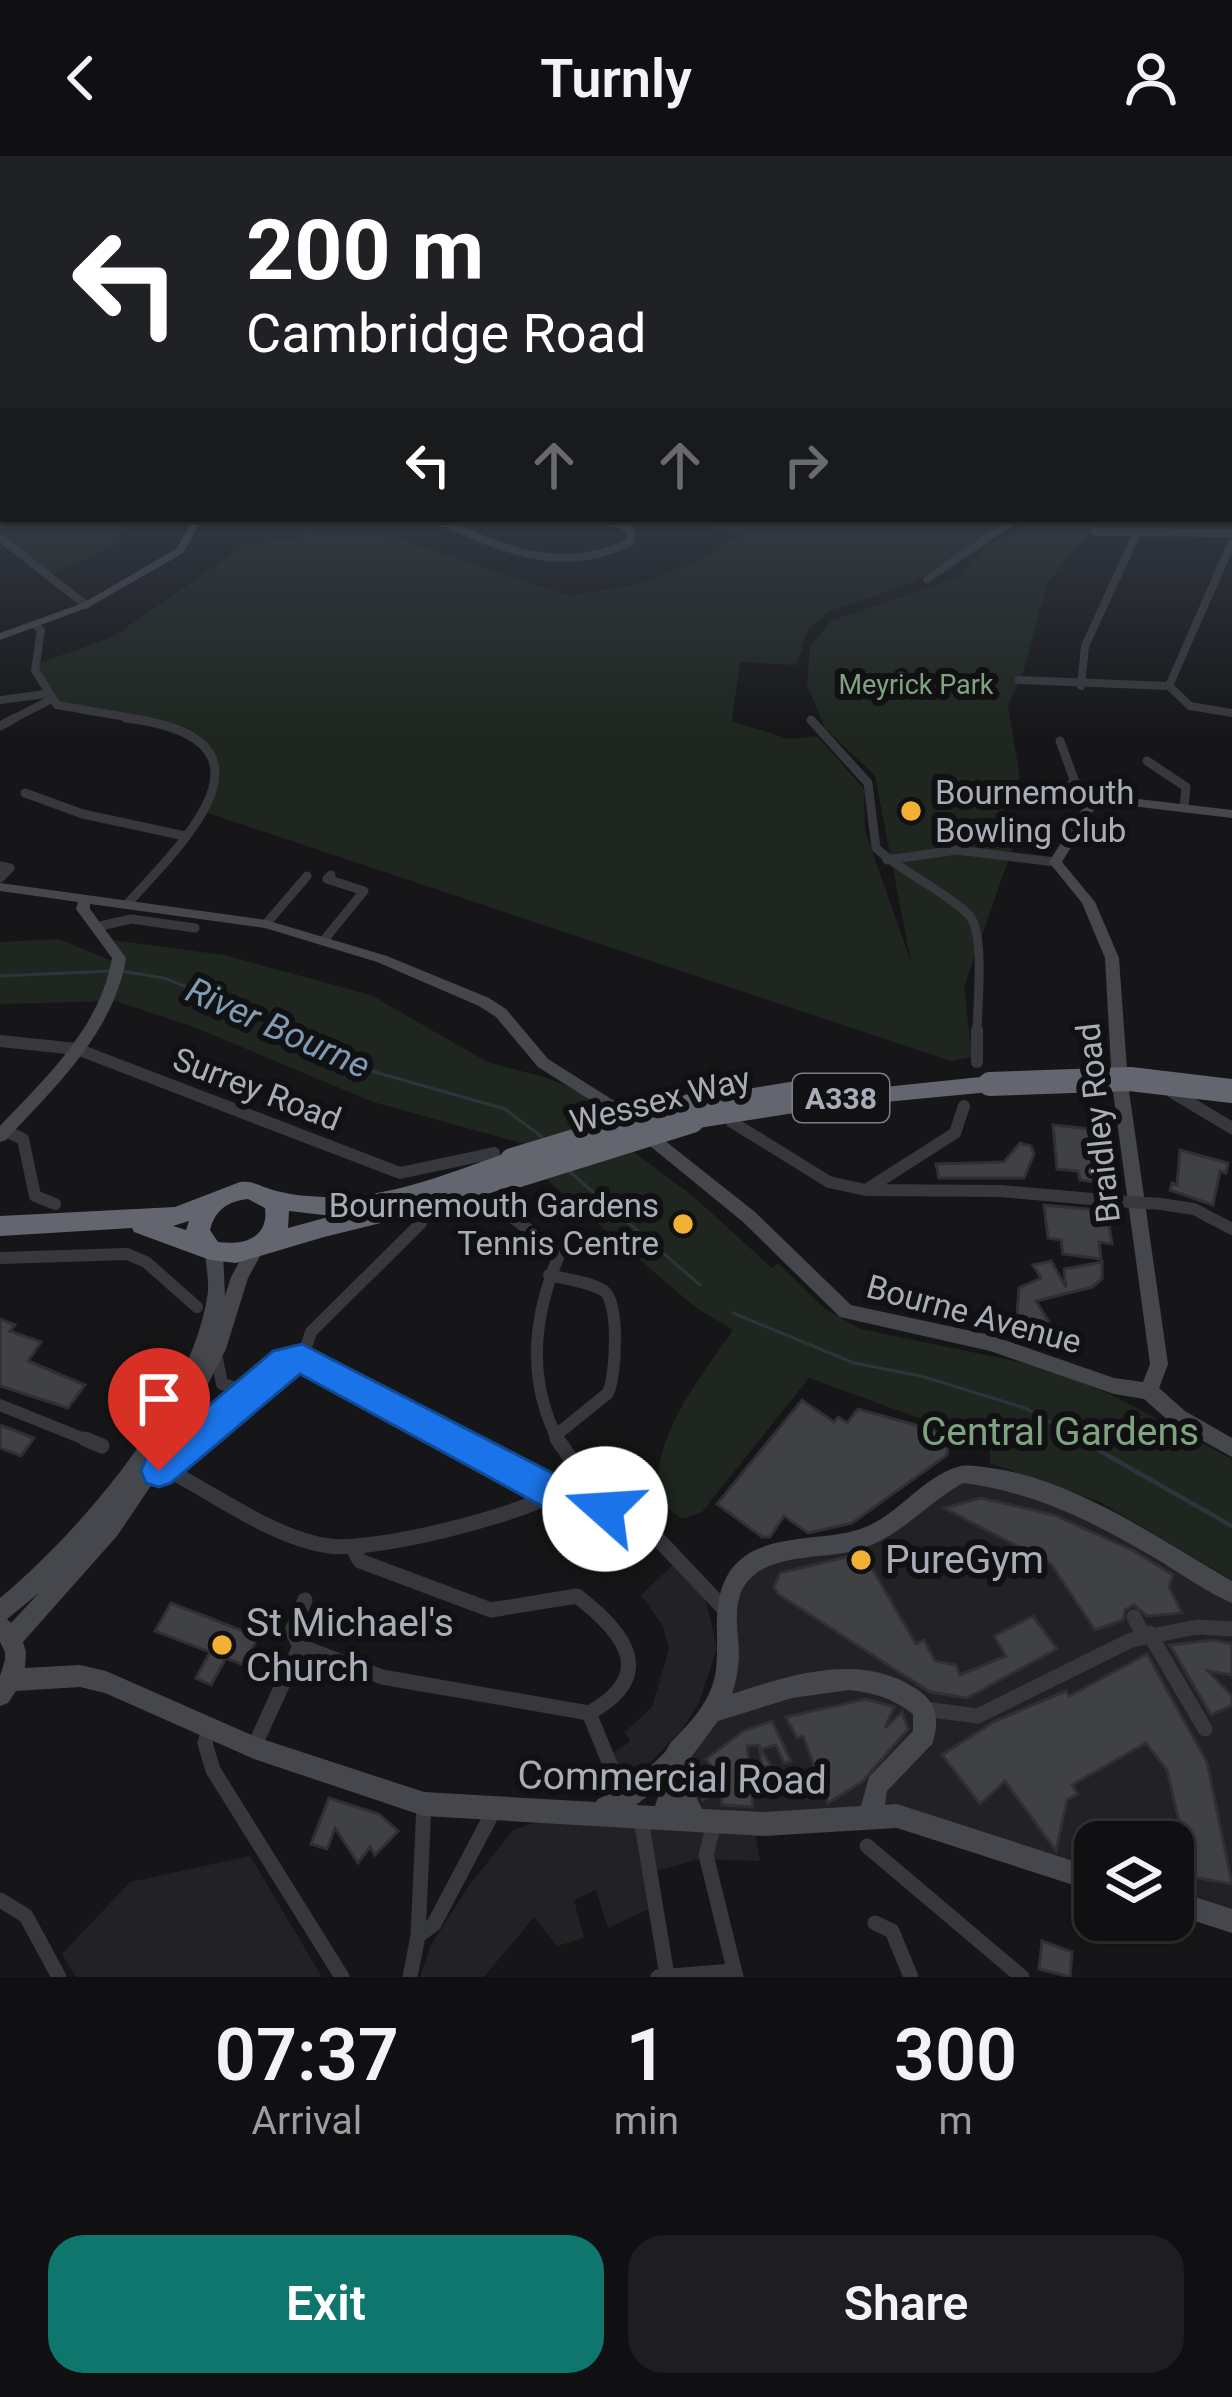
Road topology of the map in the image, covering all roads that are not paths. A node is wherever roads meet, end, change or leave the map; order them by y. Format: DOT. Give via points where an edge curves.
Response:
graph roads {
  1 [pos="37,567"];
  2 [pos="152,567"];
  3 [pos="943,567"];
  4 [pos="1121,567"];
  5 [pos="1221,567"];
  6 [pos="927,578"];
  7 [pos="86,605"];
  8 [pos="36,626"];
  9 [pos="0,637"];
  10 [pos="1019,680"];
  11 [pos="1081,686"];
  12 [pos="1169,686"];
  13 [pos="48,697"];
  14 [pos="0,700"];
  15 [pos="1230,713"];
  16 [pos="811,720"];
  17 [pos="0,726"];
  18 [pos="1232,728"];
  19 [pos="1060,741"];
  20 [pos="1147,761"];
  21 [pos="1075,782"];
  22 [pos="24,793"];
  23 [pos="1104,800"];
  24 [pos="1040,803"];
  25 [pos="1184,808"];
  26 [pos="1232,814"];
  27 [pos="185,836"];
  28 [pos="886,860"];
  29 [pos="1055,862"];
  30 [pos="10,868"];
  31 [pos="331,875"];
  32 [pos="310,880"];
  33 [pos="0,883"];
  34 [pos="85,897"];
  35 [pos="128,903"];
  36 [pos="266,924"];
  37 [pos="96,927"];
  38 [pos="195,928"];
  39 [pos="324,940"];
  40 [pos="0,1040"];
  41 [pos="54,1046"];
  42 [pos="77,1049"];
  43 [pos="984,1073"];
  44 [pos="1119,1075"];
  45 [pos="51,1077"];
  46 [pos="1232,1088"];
  47 [pos="960,1110"];
  48 [pos="732,1122"];
  49 [pos="6,1124"];
  50 [pos="1232,1128"];
  51 [pos="508,1162"];
  52 [pos="866,1190"];
  53 [pos="271,1198"];
  54 [pos="216,1200"];
  55 [pos="55,1204"];
  56 [pos="501,1207"];
  57 [pos="82,1222"];
  58 [pos="1231,1222"];
  59 [pos="421,1223"];
  60 [pos="0,1226"];
  61 [pos="257,1248"];
  62 [pos="210,1250"];
  63 [pos="0,1258"];
  64 [pos="549,1275"];
  65 [pos="197,1307"];
  66 [pos="217,1349"];
  67 [pos="302,1359"];
  68 [pos="249,1391"];
  69 [pos="1149,1391"];
  70 [pos="0,1405"];
  71 [pos="555,1436"];
  72 [pos="102,1446"];
  73 [pos="1232,1448"];
  74 [pos="177,1475"];
  75 [pos="140,1487"];
  76 [pos="555,1493"];
  77 [pos="589,1504"];
  78 [pos="352,1547"];
  79 [pos="1232,1593"];
  80 [pos="305,1600"];
  81 [pos="726,1611"];
  82 [pos="0,1612"];
  83 [pos="1134,1617"];
  84 [pos="1232,1629"];
  85 [pos="6,1633"];
  86 [pos="1146,1634"];
  87 [pos="300,1646"];
  88 [pos="5,1688"];
  89 [pos="923,1709"];
  90 [pos="589,1713"];
  91 [pos="709,1713"];
  92 [pos="209,1729"];
  93 [pos="1205,1729"];
  94 [pos="254,1748"];
  95 [pos="680,1759"];
  96 [pos="650,1785"];
  97 [pos="424,1804"];
  98 [pos="616,1804"];
  99 [pos="494,1809"];
  100 [pos="586,1811"];
  101 [pos="652,1814"];
  102 [pos="871,1815"];
  103 [pos="706,1821"];
  104 [pos="867,1846"];
  105 [pos="1074,1873"];
  106 [pos="0,1900"];
  107 [pos="1194,1909"];
  108 [pos="1232,1921"];
  109 [pos="875,1923"];
  110 [pos="418,1936"];
  111 [pos="735,1974"];
  112 [pos="663,1976"];
  113 [pos="59,1977"];
  114 [pos="342,1977"];
  115 [pos="410,1977"];
  116 [pos="911,1977"];
  117 [pos="1022,1977"];
  1 -- 7 [label="street"];
  2 -- 7 [label="street"];
  3 -- 6 [label="street"];
  4 -- 11 [label="street" via="1085,646"];
  5 -- 12 [label="street"];
  7 -- 8 [label="street"];
  8 -- 9 [label="street"];
  8 -- 13 [label="street" via="32,658"];
  10 -- 11 [label="street"];
  11 -- 12 [label="street"];
  12 -- 15 [label="street" via="1183,703"];
  13 -- 14 [label="street"];
  13 -- 17 [label="street"];
  13 -- 27 [label="street" via="62,708 179,728 210,754 217,798"];
  15 -- 18 [label="street"];
  16 -- 28 [label="street" via="868,783 871,836"];
  19 -- 21 [label="street"];
  20 -- 25 [label="street" via="1186,788"];
  21 -- 23 [label="street"];
  21 -- 24 [label="street"];
  22 -- 27 [label="street"];
  23 -- 25 [label="street"];
  23 -- 29 [label="street" via="1088,808"];
  25 -- 26 [label="street"];
  27 -- 35 [label="street"];
  28 -- 29 [label="street" via="938,850"];
  28 -- 43 [label="street" via="955,902 979,932"];
  29 -- 44 [label="street, Braidley Road" via="1088,902 1112,958"];
  30 -- 33 [label="street"];
  31 -- 39 [label="street" via="364,891"];
  32 -- 36 [label="street" via="292,889"];
  33 -- 34 [label="street, Bourne Avenue"];
  34 -- 35 [label="street, Bourne Avenue"];
  34 -- 37 [label="street" via="83,909"];
  35 -- 36 [label="street, Bourne Avenue"];
  36 -- 39 [label="street, Bourne Avenue"];
  37 -- 38 [label="street" via="131,919"];
  37 -- 42 [label="street" via="119,958 118,972"];
  39 -- 69 [label="street, Bourne Avenue" via="501,1013 543,1063 670,1152 846,1312 989,1343"];
  40 -- 41 [label="street, Surrey Road"];
  41 -- 42 [label="street, Surrey Road"];
  41 -- 45 [label="street" via="64,1057"];
  42 -- 45 [label="street"];
  42 -- 51 [label="street, Surrey Road" via="400,1173"];
  43 -- 46 [label="highway, Wessex Way / A338, bridge"];
  43 -- 46 [label="highway, Wessex Way / A338, bridge" via="1106,1069"];
  43 -- 51 [label="highway, Wessex Way / A338, bridge" via="691,1113"];
  44 -- 50 [label="street" via="1162,1087"];
  44 -- 69 [label="street, Braidley Road" via="1159,1364"];
  45 -- 49 [label="street"];
  47 -- 52 [label="street" via="955,1132"];
  48 -- 52 [label="street" via="829,1182"];
  49 -- 55 [label="street" via="23,1139 35,1196"];
  51 -- 53 [label="highway, Wessex Way / A338" via="432,1189 345,1206"];
  51 -- 61 [label="highway, Wessex Way / A338" via="442,1202 312,1227"];
  52 -- 58 [label="street, bridge" via="1161,1204"];
  53 -- 54 [label="highway" via="245,1190"];
  53 -- 61 [label="highway" via="279,1222"];
  54 -- 57 [label="highway" via="176,1216"];
  54 -- 62 [label="highway" via="199,1221"];
  56 -- 64 [label="street" via="557,1247"];
  57 -- 60 [label="highway"];
  57 -- 62 [label="highway" via="161,1228"];
  59 -- 67 [label="street" via="311,1332"];
  61 -- 62 [label="highway" via="230,1256"];
  61 -- 66 [label="street"];
  62 -- 82 [label="street" via="217,1303 149,1447 52,1570"];
  63 -- 65 [label="street" via="127,1254"];
  64 -- 71 [label="street" via="534,1343"];
  64 -- 71 [label="street" via="603,1290 611,1300 616,1381 608,1399"];
  66 -- 68 [label="street" via="222,1384"];
  66 -- 75 [label="street"];
  67 -- 68 [label="street" via="285,1362"];
  67 -- 76 [label="street"];
  68 -- 75 [label="street"];
  69 -- 73 [label="street, Bourne Avenue"];
  70 -- 72 [label="street"];
  71 -- 77 [label="street" via="589,1484"];
  74 -- 78 [label="street" via="313,1542"];
  75 -- 85 [label="street"];
  76 -- 77 [label="street"];
  76 -- 78 [label="street" via="530,1508"];
  77 -- 81 [label="street" via="661,1541"];
  78 -- 90 [label="street" via="360,1561 491,1610 577,1596 614,1624 629,1658 621,1690"];
  79 -- 81 [label="street" via="1075,1507 962,1474 867,1538 751,1564 733,1585"];
  80 -- 87 [label="street" via="292,1630"];
  81 -- 91 [label="street" via="727,1670"];
  83 -- 86 [label="street"];
  84 -- 86 [label="street"];
  85 -- 88 [label="street" via="16,1658"];
  86 -- 89 [label="street" via="978,1716"];
  86 -- 93 [label="street"];
  87 -- 90 [label="street" via="399,1681"];
  87 -- 94 [label="street"];
  88 -- 92 [label="street" via="93,1679"];
  89 -- 91 [label="street" via="890,1684 861,1678"];
  89 -- 102 [label="street, Commercial Road" via="924,1736 878,1785"];
  90 -- 98 [label="street" via="616,1779"];
  91 -- 95 [label="street"];
  92 -- 94 [label="street"];
  92 -- 114 [label="street" via="213,1770"];
  94 -- 97 [label="street"];
  95 -- 96 [label="street"];
  95 -- 101 [label="street"];
  95 -- 103 [label="street" via="680,1790"];
  96 -- 98 [label="street"];
  96 -- 101 [label="street"];
  97 -- 99 [label="street"];
  97 -- 110 [label="street"];
  98 -- 100 [label="street"];
  99 -- 100 [label="street, Commercial Road"];
  99 -- 110 [label="street, Commercial Road" via="434,1924"];
  100 -- 101 [label="street, Commercial Road"];
  101 -- 103 [label="street, Commercial Road"];
  101 -- 112 [label="street"];
  102 -- 103 [label="street, Commercial Road" via="789,1824"];
  102 -- 105 [label="street" via="897,1816"];
  103 -- 111 [label="street" via="706,1855"];
  104 -- 117 [label="street"];
  106 -- 113 [label="street" via="26,1916"];
  107 -- 108 [label="street"];
  109 -- 116 [label="street" via="892,1931"];
  110 -- 115 [label="street, Commercial Road"];
  111 -- 112 [label="street"];
}
